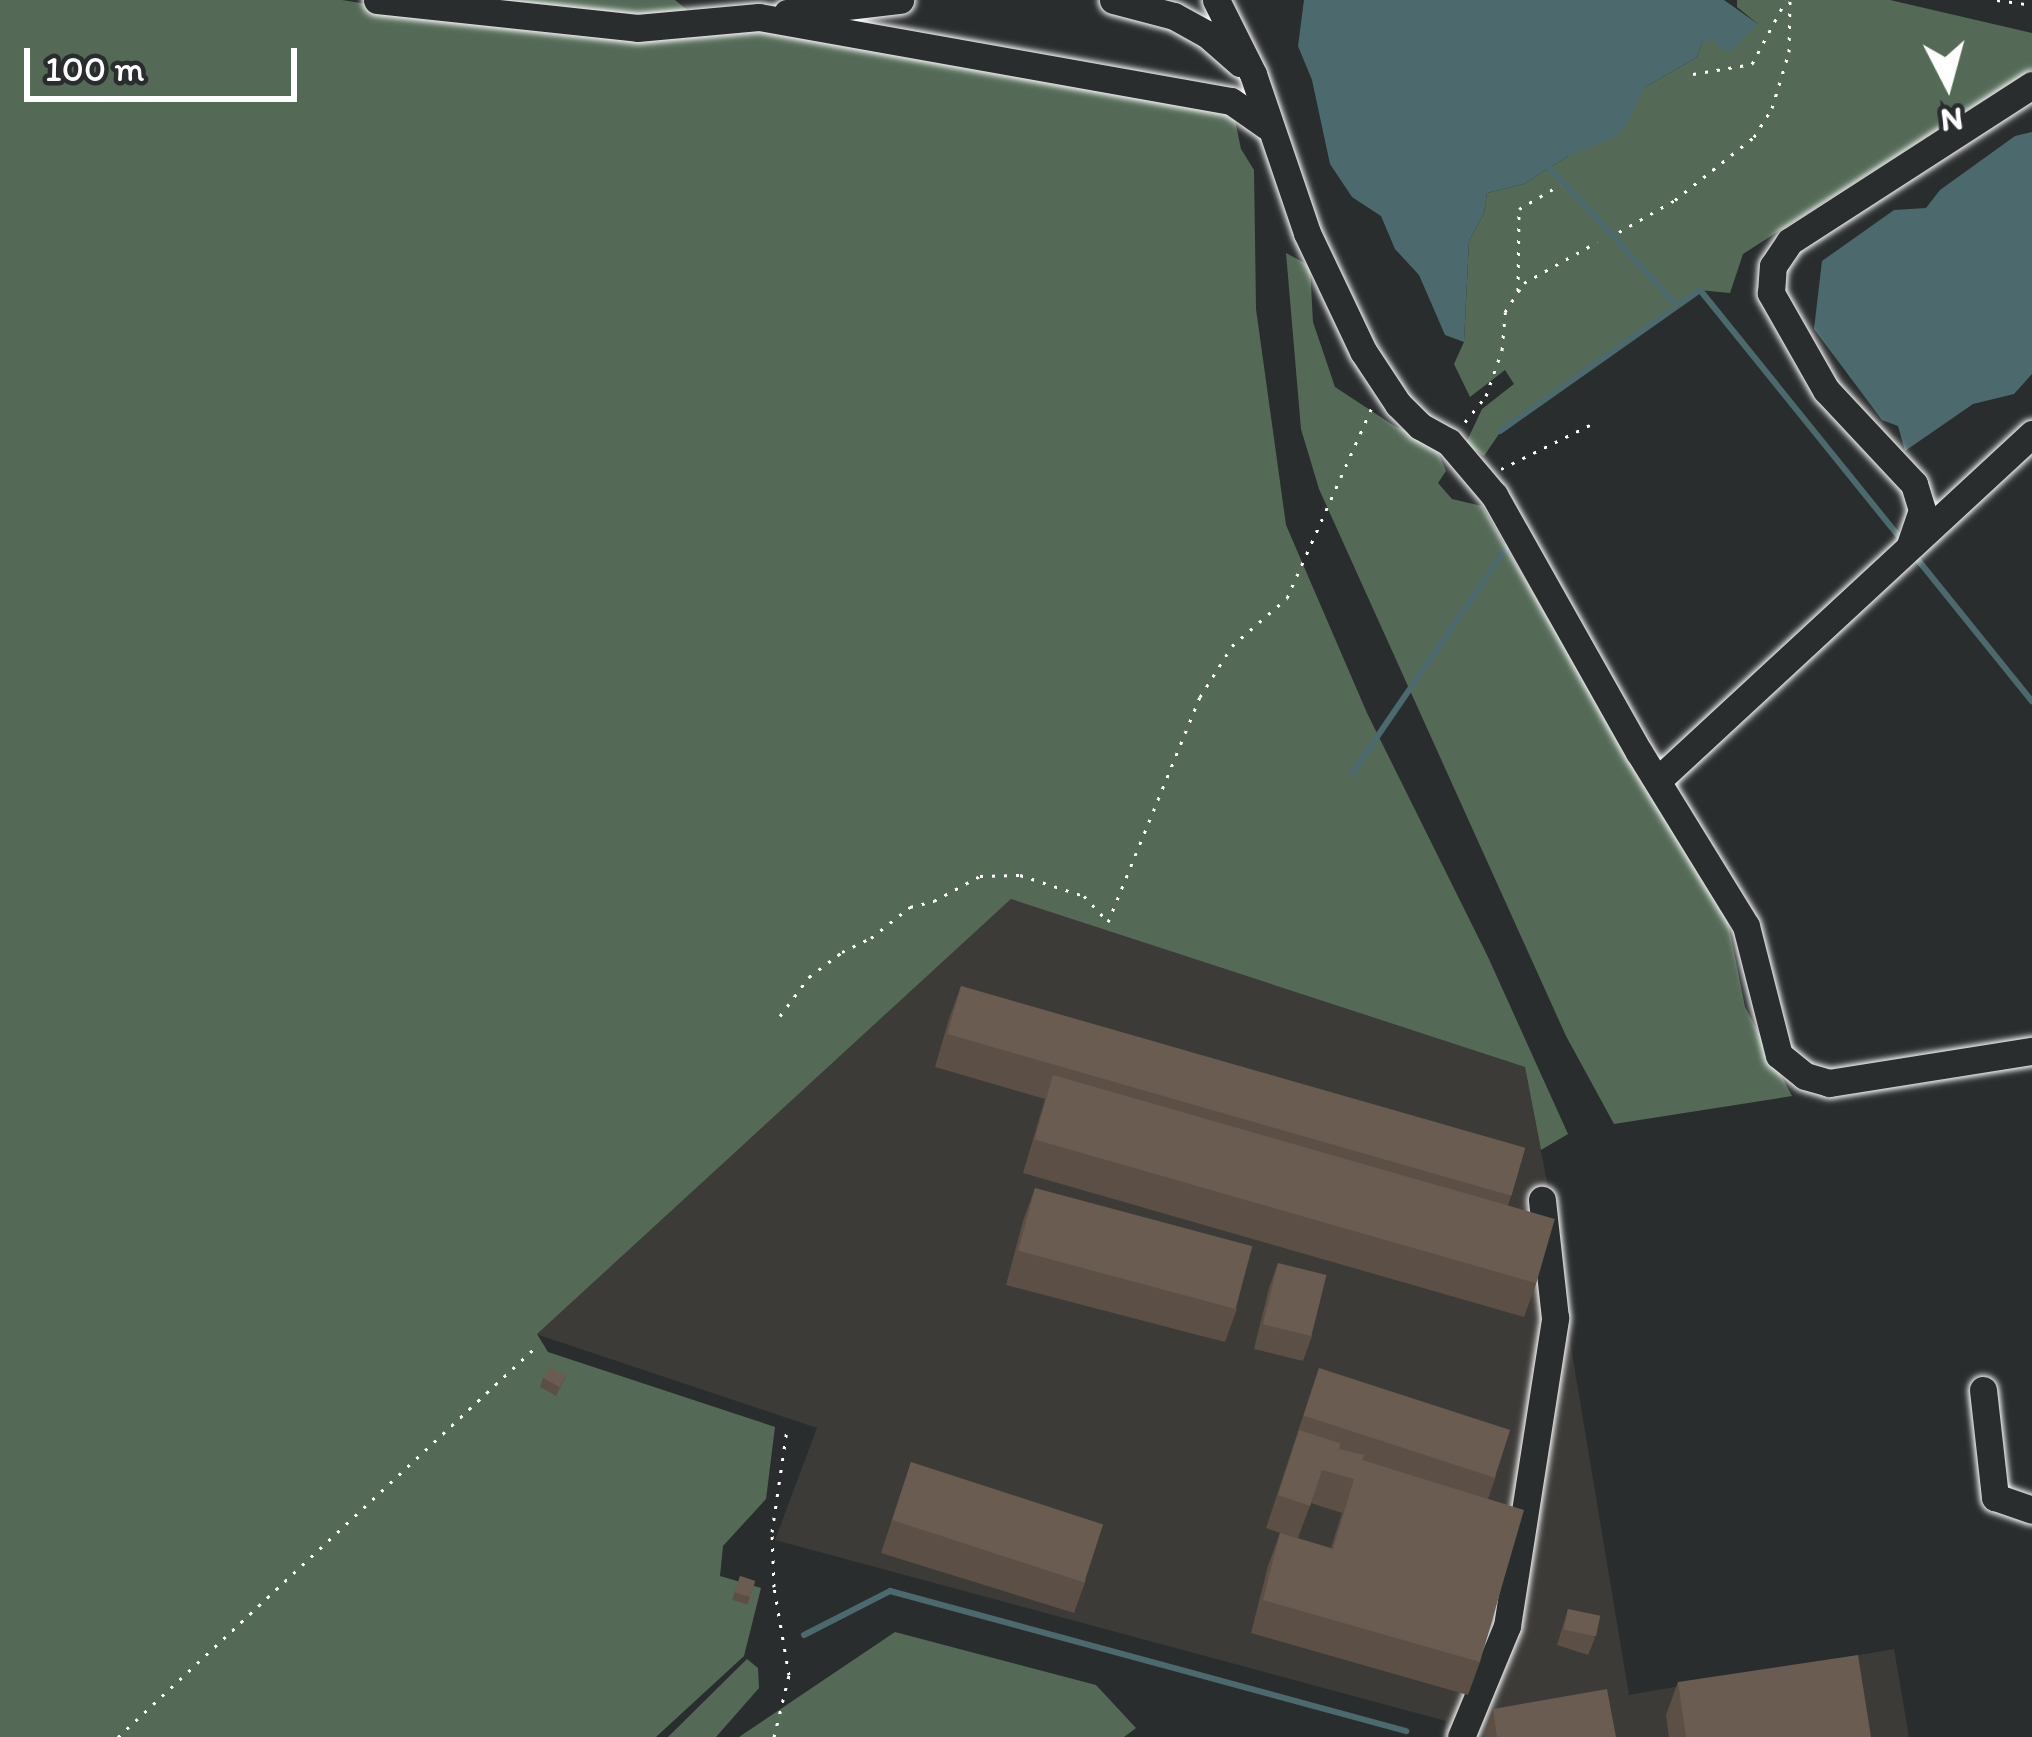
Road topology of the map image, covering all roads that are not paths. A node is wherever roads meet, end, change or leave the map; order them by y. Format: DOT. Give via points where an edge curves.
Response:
graph roads {
  1 [pos="900,0"];
  2 [pos="1113,0"];
  3 [pos="1216,0"];
  4 [pos="392,1"];
  5 [pos="763,8"];
  6 [pos="715,10"];
  7 [pos="1252,74"];
  8 [pos="2032,85"];
  9 [pos="1268,126"];
  10 [pos="2032,434"];
  11 [pos="1910,545"];
  12 [pos="1658,780"];
  13 [pos="2032,1051"];
  14 [pos="1542,1200"];
  15 [pos="1983,1390"];
  16 [pos="2032,1510"];
  17 [pos="1461,1737"];
  1 -- 5 [label="street"];
  2 -- 7 [label="street" via="1174,16"];
  3 -- 7 [label="street"];
  4 -- 6 [label="street" via="637,28"];
  5 -- 6 [label="street"];
  5 -- 9 [label="street" via="1231,101"];
  7 -- 9 [label="street"];
  8 -- 11 [label="street" via="1790,241 1773,266 1771,293 1826,390 1914,484 1922,511"];
  9 -- 12 [label="street" via="1332,291 1384,385 1483,478"];
  10 -- 11 [label="street"];
  11 -- 12 [label="street"];
  12 -- 13 [label="street" via="1746,926 1770,1030 1790,1067 1829,1083"];
  14 -- 17 [label="street" via="1555,1318 1507,1626"];
  15 -- 16 [label="street" via="1995,1497"];
}
